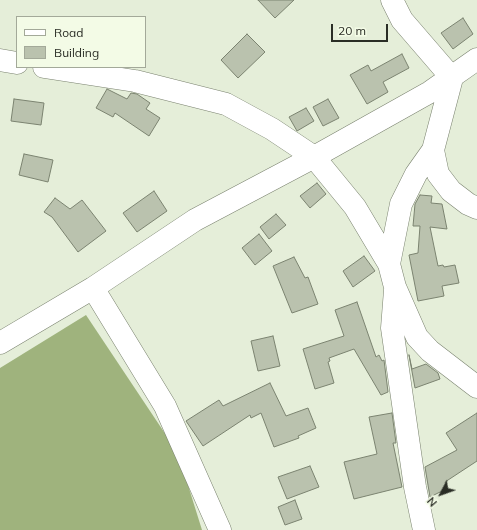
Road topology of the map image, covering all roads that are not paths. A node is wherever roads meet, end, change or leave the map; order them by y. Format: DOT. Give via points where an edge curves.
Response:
graph roads {
  1 [pos="392,0"];
  2 [pos="477,59"];
  3 [pos="0,60"];
  4 [pos="16,63"];
  5 [pos="50,68"];
  6 [pos="452,78"];
  7 [pos="433,150"];
  8 [pos="314,157"];
  9 [pos="477,208"];
  10 [pos="389,264"];
  11 [pos="395,287"];
  12 [pos="93,288"];
  13 [pos="0,343"];
  14 [pos="477,386"];
  15 [pos="220,530"];
  16 [pos="424,530"];
  1 -- 6 [label="street" via="402,20"];
  2 -- 6 [label="street"];
  3 -- 4 [label="street"];
  5 -- 8 [label="street" via="135,81 226,104 272,129"];
  6 -- 7 [label="street"];
  6 -- 8 [label="street"];
  7 -- 9 [label="street" via="438,174 451,191"];
  7 -- 10 [label="street" via="416,174 401,204"];
  8 -- 10 [label="street" via="355,207"];
  8 -- 12 [label="street" via="195,220"];
  10 -- 11 [label="street"];
  11 -- 14 [label="street" via="418,337 430,351"];
  11 -- 16 [label="street" via="392,328 415,486"];
  12 -- 13 [label="street"];
  12 -- 15 [label="street" via="165,406"];
}
